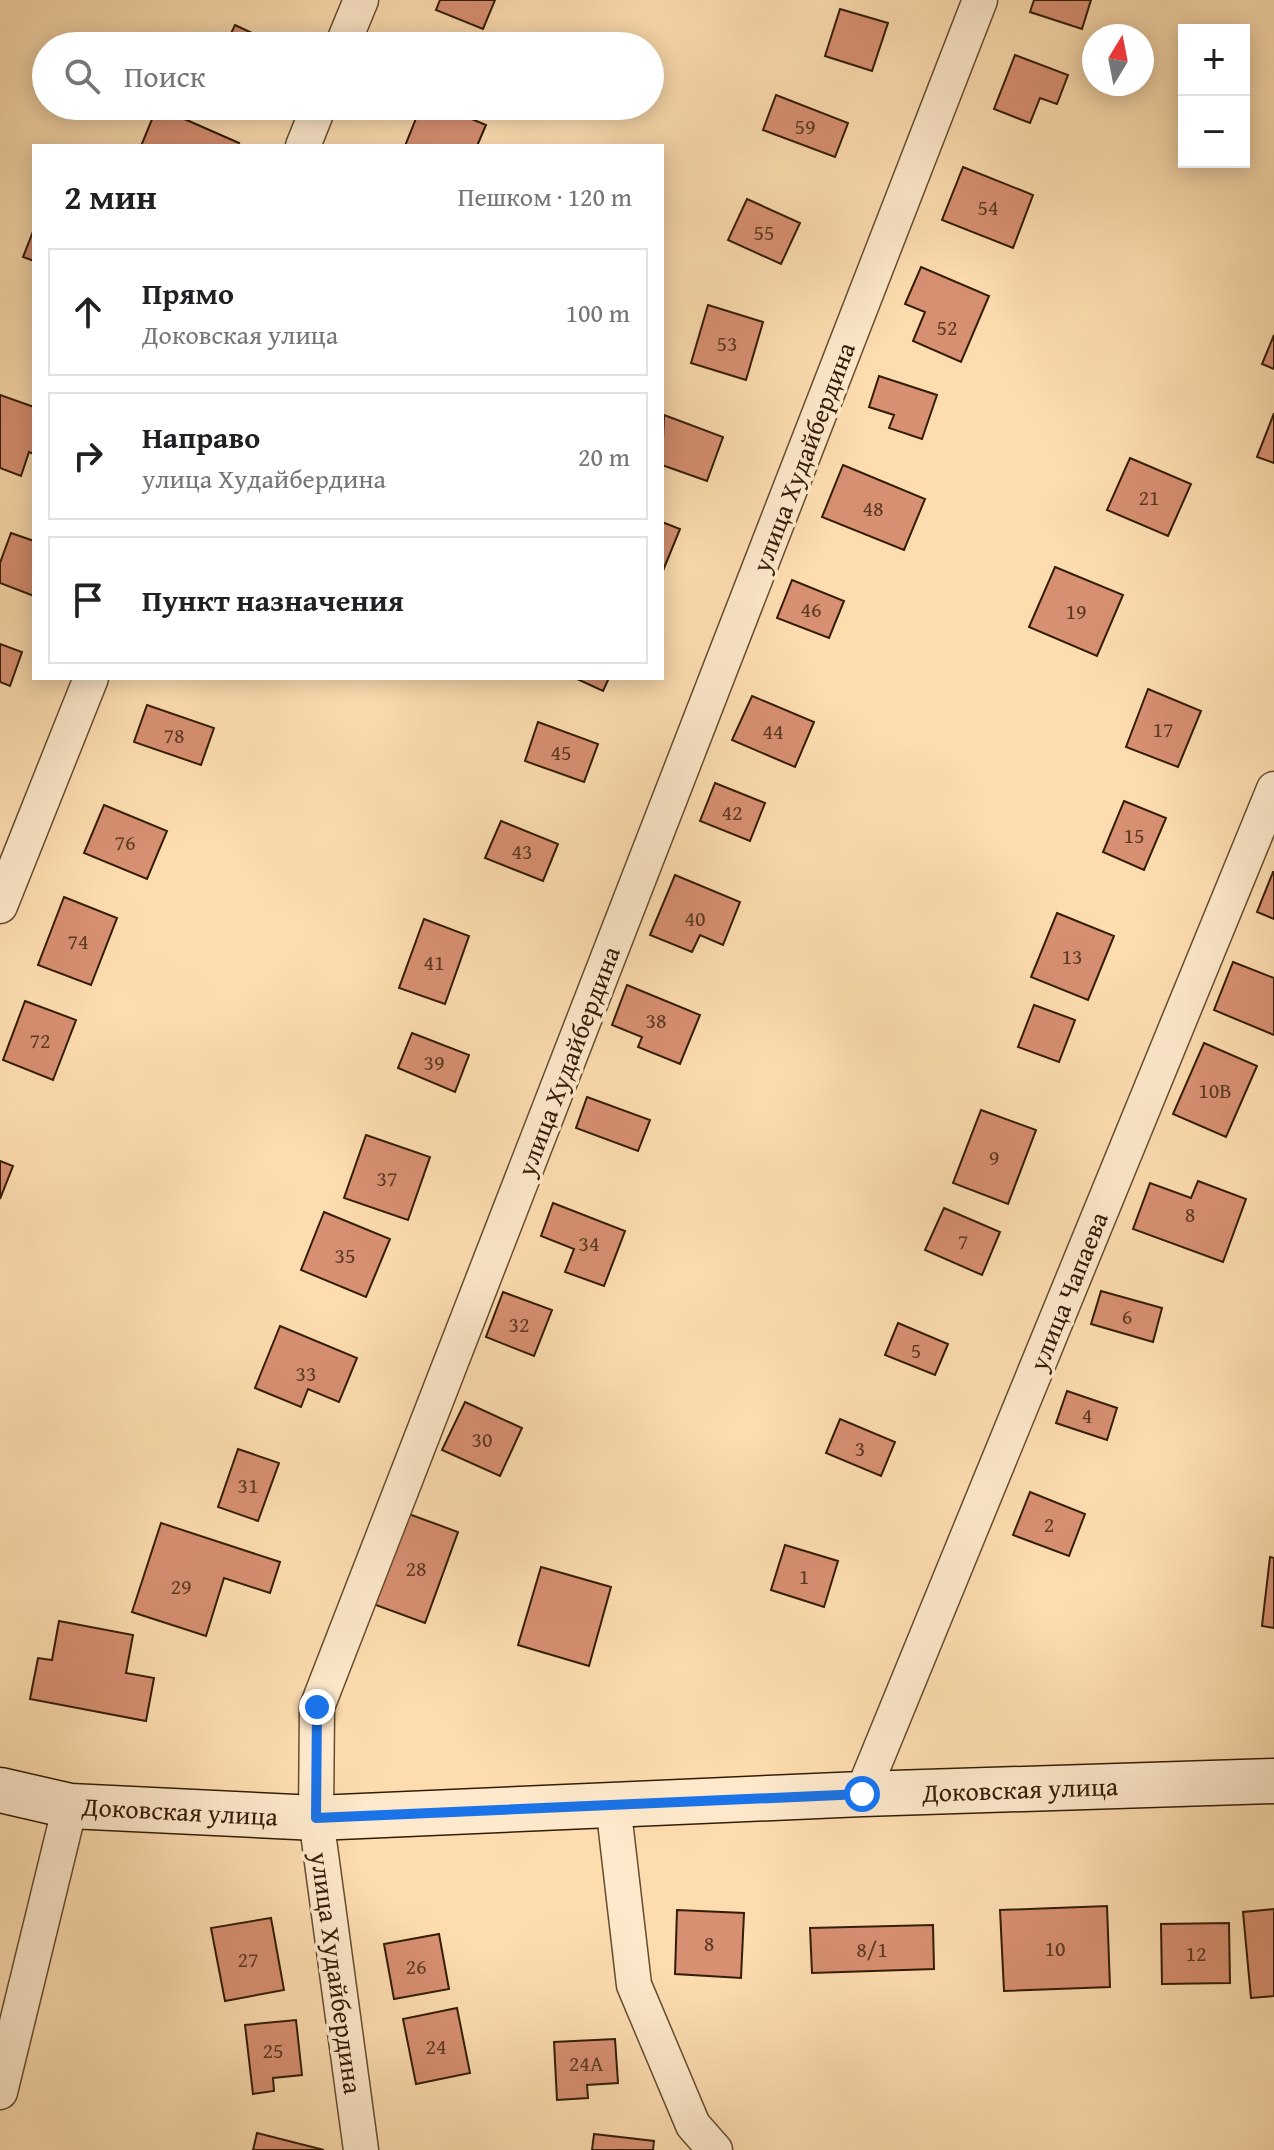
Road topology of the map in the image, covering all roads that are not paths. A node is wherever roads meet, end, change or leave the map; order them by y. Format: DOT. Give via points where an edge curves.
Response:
graph roads {
  1 [pos="361,0"];
  2 [pos="980,0"];
  3 [pos="348,32"];
  4 [pos="313,120"];
  5 [pos="304,144"];
  6 [pos="90,680"];
  7 [pos="1274,789"];
  8 [pos="0,906"];
  9 [pos="1274,1781"];
  10 [pos="0,1790"];
  11 [pos="862,1794"];
  12 [pos="613,1804"];
  13 [pos="70,1806"];
  14 [pos="316,1818"];
  15 [pos="0,2092"];
  16 [pos="361,2150"];
  17 [pos="715,2150"];
  1 -- 3 [label="street"];
  2 -- 14 [label="street, улица Худайбердина" via="317,1707"];
  4 -- 5 [label="street"];
  6 -- 8 [label="street"];
  7 -- 11 [label="street, улица Чапаева"];
  9 -- 11 [label="main road, Доковская улица"];
  10 -- 13 [label="main road, Доковская улица"];
  11 -- 12 [label="main road, Доковская улица"];
  12 -- 14 [label="main road, Доковская улица"];
  12 -- 17 [label="street" via="634,1985 693,2125"];
  13 -- 14 [label="main road, Доковская улица"];
  13 -- 15 [label="street"];
  14 -- 16 [label="street, улица Худайбердина"];
}
